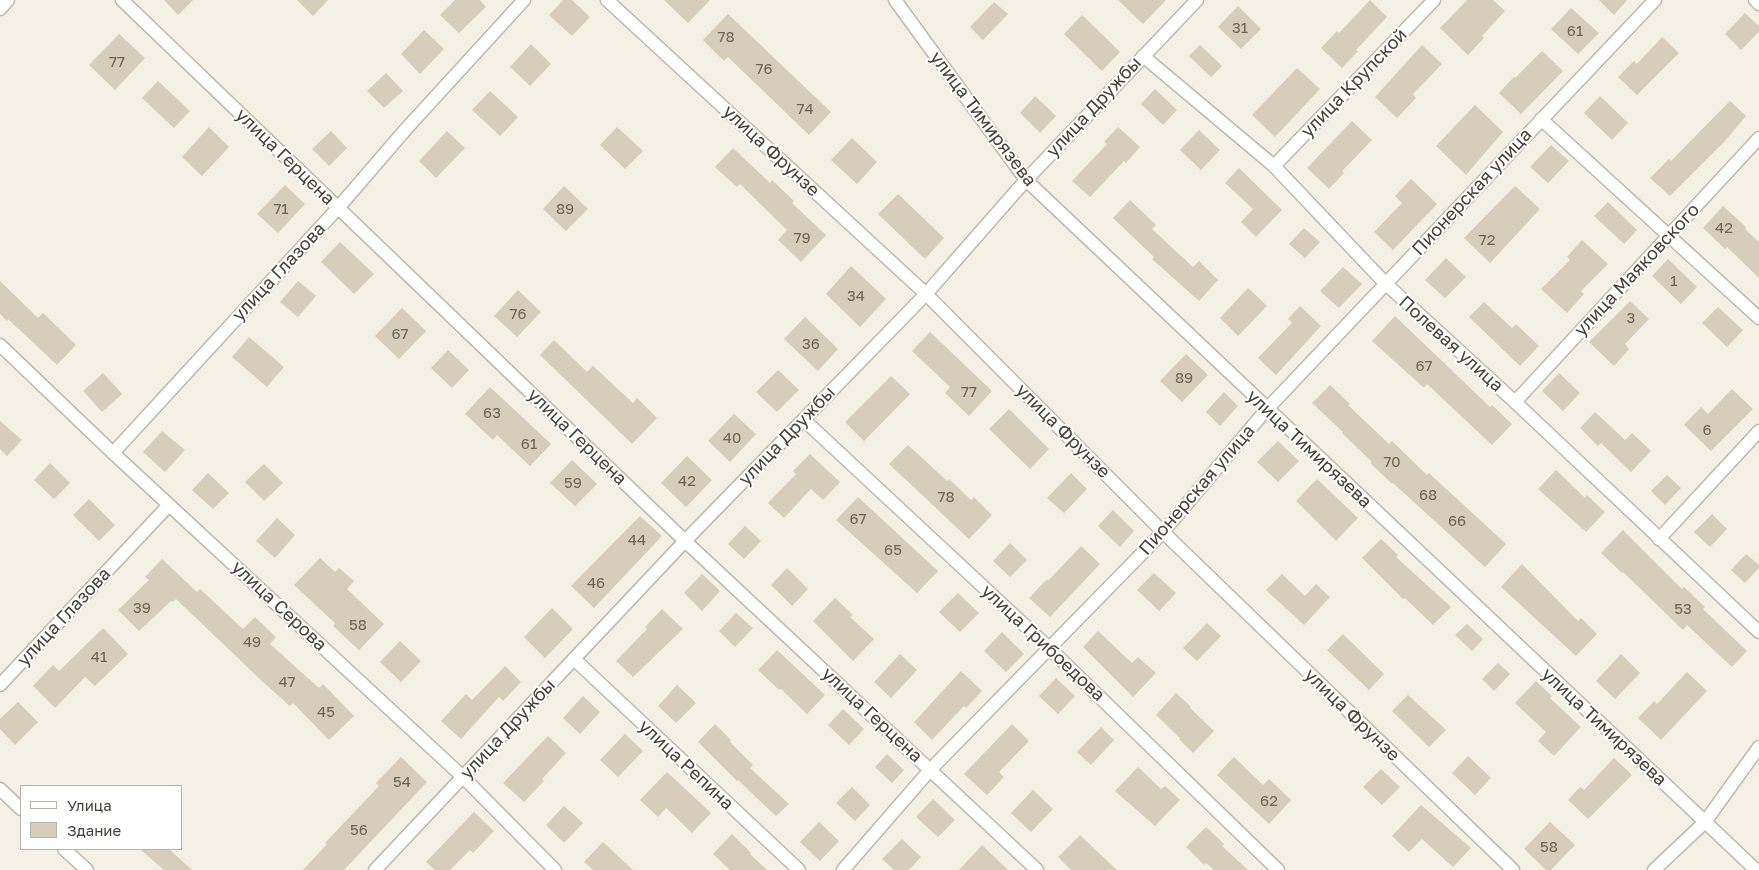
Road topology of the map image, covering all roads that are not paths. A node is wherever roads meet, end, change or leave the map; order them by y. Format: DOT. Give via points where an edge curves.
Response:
graph roads {
  1 [pos="8,0"];
  2 [pos="122,0"];
  3 [pos="524,0"];
  4 [pos="607,0"];
  5 [pos="895,0"];
  6 [pos="1197,0"];
  7 [pos="1434,0"];
  8 [pos="1655,0"];
  9 [pos="1755,0"];
  10 [pos="1759,4"];
  11 [pos="0,9"];
  12 [pos="1143,56"];
  13 [pos="1541,119"];
  14 [pos="1759,138"];
  15 [pos="1274,166"];
  16 [pos="1026,180"];
  17 [pos="338,208"];
  18 [pos="1669,236"];
  19 [pos="1385,284"];
  20 [pos="926,294"];
  21 [pos="1759,318"];
  22 [pos="0,345"];
  23 [pos="1515,402"];
  24 [pos="1267,409"];
  25 [pos="804,420"];
  26 [pos="1759,431"];
  27 [pos="113,453"];
  28 [pos="169,505"];
  29 [pos="1163,532"];
  30 [pos="1660,539"];
  31 [pos="685,542"];
  32 [pos="1759,632"];
  33 [pos="1050,648"];
  34 [pos="574,659"];
  35 [pos="0,685"];
  36 [pos="1759,747"];
  37 [pos="930,770"];
  38 [pos="463,777"];
  39 [pos="0,789"];
  40 [pos="20,808"];
  41 [pos="1705,822"];
  42 [pos="65,850"];
  43 [pos="87,870"];
  44 [pos="375,870"];
  45 [pos="555,870"];
  46 [pos="799,870"];
  47 [pos="843,870"];
  48 [pos="1037,870"];
  49 [pos="1278,870"];
  50 [pos="1513,870"];
  51 [pos="1654,870"];
  52 [pos="1756,870"];
  1 -- 11 [label="street"];
  2 -- 17 [label="street, улица Герцена"];
  3 -- 17 [label="street, улица Глазова"];
  4 -- 20 [label="street, улица Фрунзе"];
  5 -- 16 [label="street, улица Тимирязева"];
  6 -- 12 [label="street, улица Дружбы"];
  7 -- 15 [label="street, улица Крупской"];
  8 -- 13 [label="street, Пионерская улица"];
  9 -- 10 [label="street"];
  12 -- 15 [label="street, Полевая улица"];
  12 -- 16 [label="street, улица Дружбы"];
  13 -- 18 [label="street"];
  13 -- 19 [label="street, Пионерская улица"];
  14 -- 18 [label="street, улица Маяковского"];
  15 -- 19 [label="street, Полевая улица"];
  16 -- 20 [label="street, улица Дружбы"];
  16 -- 24 [label="street, улица Тимирязева"];
  17 -- 27 [label="street, улица Глазова"];
  17 -- 31 [label="street, улица Герцена"];
  18 -- 21 [label="street"];
  18 -- 23 [label="street, улица Маяковского"];
  19 -- 23 [label="street, Полевая улица"];
  19 -- 24 [label="street, Пионерская улица"];
  20 -- 25 [label="street, улица Дружбы"];
  20 -- 29 [label="street, улица Фрунзе"];
  22 -- 27 [label="street, улица Серова"];
  23 -- 30 [label="street, Полевая улица"];
  24 -- 29 [label="street, Пионерская улица"];
  24 -- 41 [label="street, улица Тимирязева"];
  25 -- 31 [label="street, улица Дружбы"];
  25 -- 33 [label="street, улица Грибоедова"];
  26 -- 30 [label="street"];
  27 -- 28 [label="street, улица Серова"];
  28 -- 35 [label="street, улица Глазова"];
  28 -- 38 [label="street, улица Серова"];
  29 -- 33 [label="street, Пионерская улица"];
  29 -- 50 [label="street, улица Фрунзе"];
  30 -- 32 [label="street, Полевая улица"];
  31 -- 34 [label="street, улица Дружбы"];
  31 -- 37 [label="street, улица Герцена"];
  33 -- 37 [label="street, Пионерская улица"];
  33 -- 49 [label="street, улица Грибоедова"];
  34 -- 38 [label="street, улица Дружбы"];
  34 -- 46 [label="street, улица Репина"];
  36 -- 41 [label="street"];
  37 -- 47 [label="street, Пионерская улица"];
  37 -- 48 [label="street, улица Герцена"];
  38 -- 44 [label="street, улица Дружбы"];
  38 -- 45 [label="street, улица Серова"];
  39 -- 40 [label="street"];
  41 -- 51 [label="street"];
  41 -- 52 [label="street, улица Тимирязева"];
  42 -- 43 [label="street"];
}
